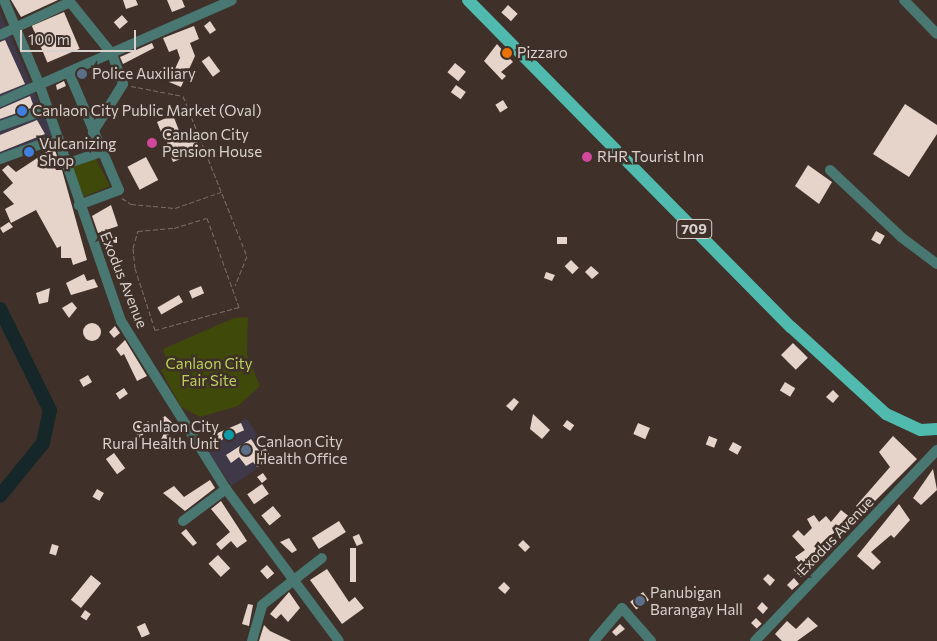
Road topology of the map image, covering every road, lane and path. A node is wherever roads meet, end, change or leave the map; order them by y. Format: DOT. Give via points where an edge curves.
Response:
graph roads {
  1 [pos="4,0"];
  2 [pos="232,0"];
  3 [pos="468,0"];
  4 [pos="904,0"];
  5 [pos="70,1"];
  6 [pos="15,27"];
  7 [pos="937,34"];
  8 [pos="0,36"];
  9 [pos="112,54"];
  10 [pos="69,73"];
  11 [pos="123,84"];
  12 [pos="40,86"];
  13 [pos="0,102"];
  14 [pos="48,109"];
  15 [pos="0,126"];
  16 [pos="93,132"];
  17 [pos="58,138"];
  18 [pos="101,152"];
  19 [pos="0,159"];
  20 [pos="66,164"];
  21 [pos="830,170"];
  22 [pos="221,191"];
  23 [pos="113,192"];
  24 [pos="79,205"];
  25 [pos="937,264"];
  26 [pos="234,287"];
  27 [pos="937,429"];
  28 [pos="937,450"];
  29 [pos="226,489"];
  30 [pos="183,521"];
  31 [pos="322,558"];
  32 [pos="294,577"];
  33 [pos="252,641"];
  34 [pos="337,641"];
  35 [pos="594,641"];
  36 [pos="651,641"];
  37 [pos="755,641"];
  1 -- 6 [label="street, Exodus Avenue"];
  2 -- 9 [label="street"];
  3 -- 27 [label="main road, 709" via="805,341 886,414 921,430"];
  4 -- 7 [label="street"];
  5 -- 6 [label="street"];
  5 -- 9 [label="street"];
  6 -- 8 [label="street"];
  6 -- 12 [label="street, Exodus Avenue"];
  9 -- 10 [label="street"];
  9 -- 11 [label="street"];
  10 -- 12 [label="street"];
  10 -- 16 [label="street"];
  11 -- 16 [label="street"];
  11 -- 22 [label="path" via="184,96"];
  12 -- 13 [label="street"];
  12 -- 14 [label="street, Exodus Avenue"];
  14 -- 15 [label="street"];
  14 -- 17 [label="street, Exodus Avenue"];
  16 -- 18 [label="street"];
  17 -- 19 [label="street"];
  17 -- 20 [label="street, Exodus Avenue"];
  18 -- 20 [label="street"];
  18 -- 23 [label="street" via="119,190"];
  20 -- 24 [label="street, Exodus Avenue"];
  21 -- 25 [label="street" via="901,237"];
  22 -- 23 [label="path" via="175,208 131,204"];
  22 -- 26 [label="path" via="247,256"];
  23 -- 24 [label="street"];
  24 -- 29 [label="street, Exodus Avenue" via="121,321"];
  26 -- 26 [label="path" via="239,307 155,330 135,268 133,248 138,231 174,228 208,218"];
  28 -- 37 [label="street, Exodus Avenue"];
  29 -- 30 [label="street"];
  29 -- 32 [label="street, Exodus Avenue"];
  31 -- 32 [label="street"];
  32 -- 33 [label="street" via="262,605"];
  32 -- 34 [label="street, Exodus Avenue"];
  35 -- 36 [label="street" via="622,608"];
}
